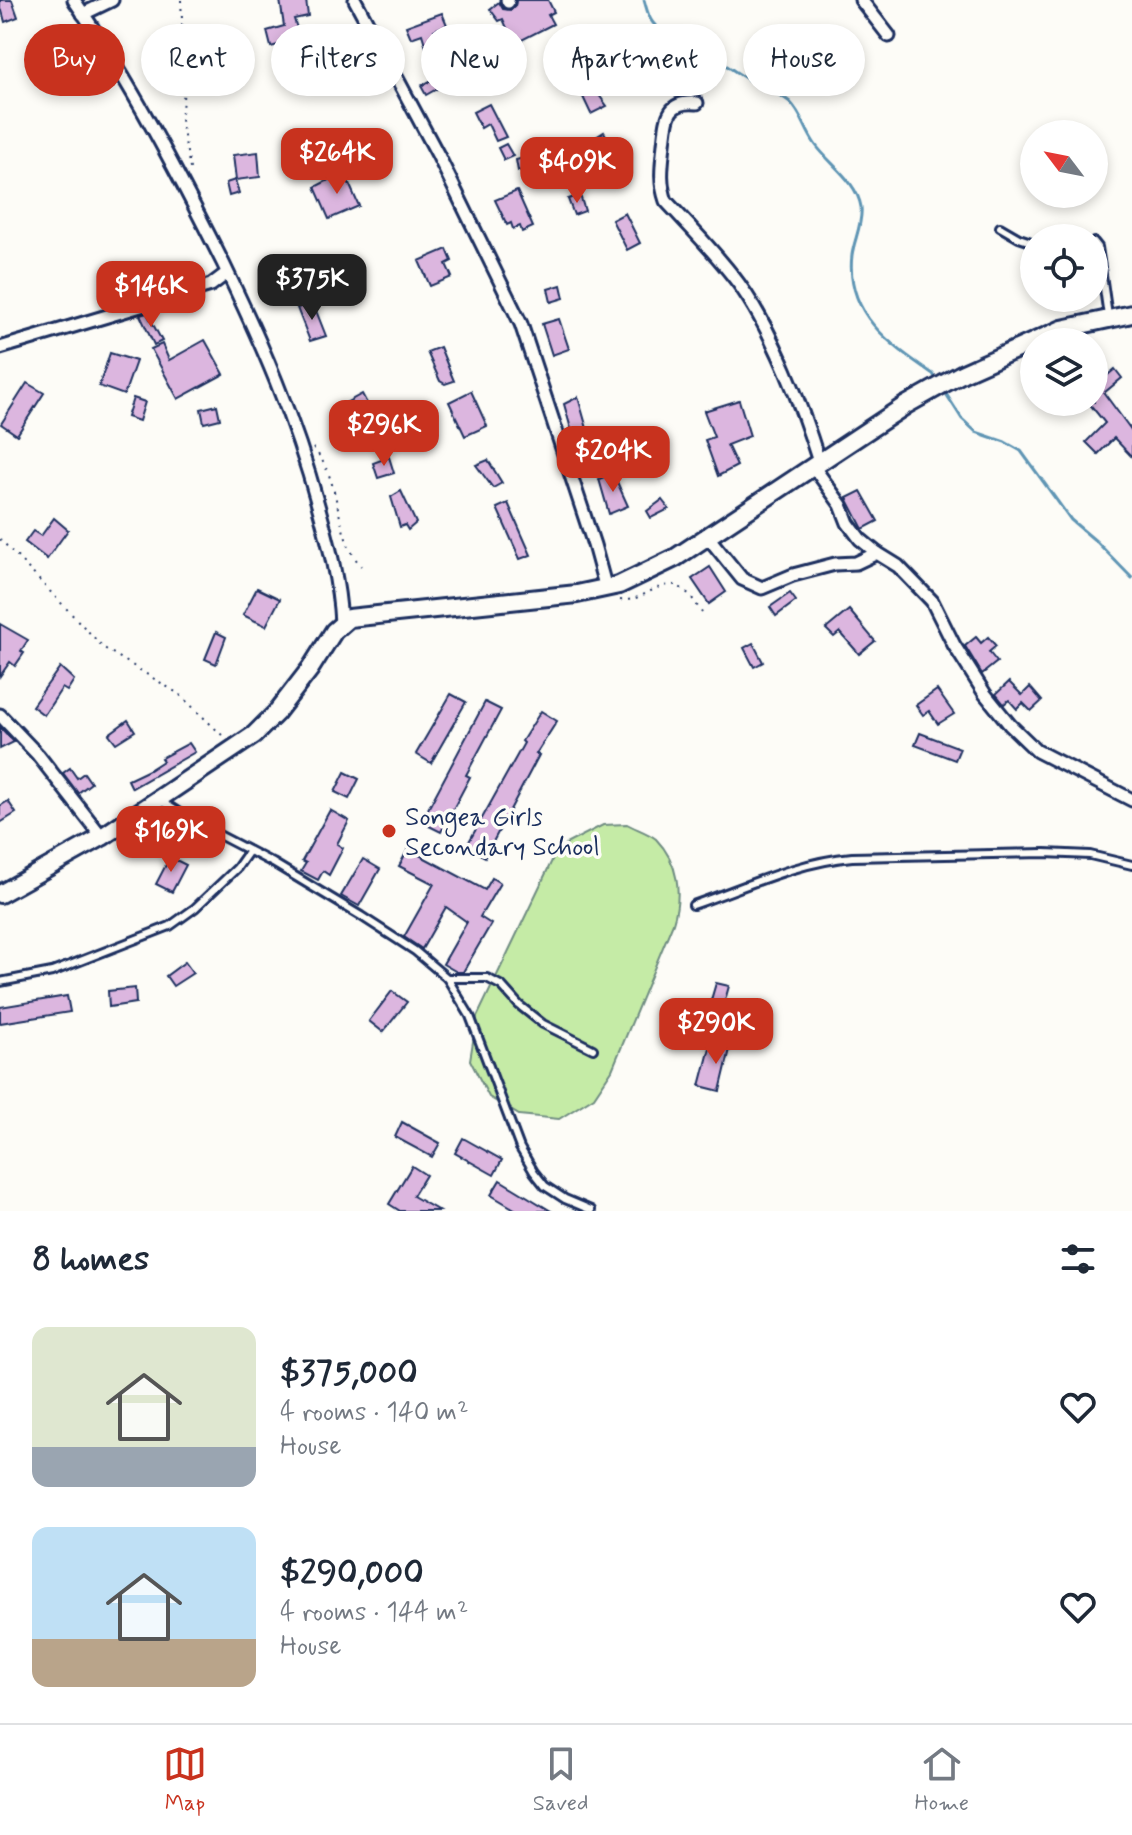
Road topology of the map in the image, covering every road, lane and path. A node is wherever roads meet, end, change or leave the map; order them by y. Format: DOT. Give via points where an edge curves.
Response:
graph roads {
  1 [pos="74,0"];
  2 [pos="112,0"];
  3 [pos="181,0"];
  4 [pos="355,0"];
  5 [pos="861,0"];
  6 [pos="83,14"];
  7 [pos="889,36"];
  8 [pos="697,103"];
  9 [pos="193,178"];
  10 [pos="1000,227"];
  11 [pos="1020,238"];
  12 [pos="227,273"];
  13 [pos="1107,312"];
  14 [pos="1132,314"];
  15 [pos="1108,319"];
  16 [pos="0,348"];
  17 [pos="297,434"];
  18 [pos="816,464"];
  19 [pos="708,537"];
  20 [pos="0,539"];
  21 [pos="860,539"];
  22 [pos="877,553"];
  23 [pos="856,563"];
  24 [pos="361,566"];
  25 [pos="607,588"];
  26 [pos="702,613"];
  27 [pos="341,623"];
  28 [pos="0,715"];
  29 [pos="236,749"];
  30 [pos="1132,800"];
  31 [pos="160,801"];
  32 [pos="102,837"];
  33 [pos="249,851"];
  34 [pos="1132,865"];
  35 [pos="0,894"];
  36 [pos="693,905"];
  37 [pos="447,978"];
  38 [pos="0,982"];
  39 [pos="593,1049"];
  40 [pos="591,1210"];
  1 -- 6 [label="street"];
  2 -- 6 [label="street"];
  3 -- 9 [label="path" via="181,120"];
  4 -- 25 [label="street" via="516,312"];
  5 -- 7 [label="street"];
  6 -- 12 [label="street" via="181,179"];
  8 -- 18 [label="street" via="674,107 666,119 661,164 666,201 750,302 804,414"];
  10 -- 11 [label="lane"];
  12 -- 16 [label="street" via="211,285"];
  12 -- 17 [label="street" via="257,331"];
  13 -- 15 [label="lane"];
  14 -- 15 [label="street"];
  15 -- 18 [label="street" via="1062,329 963,373"];
  17 -- 24 [label="path" via="325,464 348,544"];
  17 -- 27 [label="street" via="327,538"];
  18 -- 19 [label="street"];
  18 -- 21 [label="street"];
  19 -- 23 [label="street" via="742,579 762,588 793,575"];
  19 -- 25 [label="street" via="635,579"];
  20 -- 29 [label="path" via="96,641 179,694"];
  21 -- 22 [label="street"];
  21 -- 23 [label="street"];
  22 -- 23 [label="street"];
  22 -- 30 [label="street" via="898,566 932,601 954,645 1010,725 1037,751"];
  25 -- 26 [label="path" via="616,598 629,600 658,586 677,585"];
  25 -- 27 [label="street"];
  27 -- 29 [label="street" via="276,713"];
  28 -- 32 [label="street"];
  29 -- 31 [label="street"];
  31 -- 32 [label="street"];
  31 -- 33 [label="lane"];
  32 -- 35 [label="street"];
  33 -- 37 [label="lane" via="361,916"];
  33 -- 38 [label="lane" via="195,908 170,926 52,972"];
  34 -- 36 [label="lane" via="1090,855 1045,853 828,859"];
  37 -- 39 [label="lane" via="487,978 543,1024"];
  37 -- 40 [label="lane" via="470,1016 534,1172 545,1186"];
}
